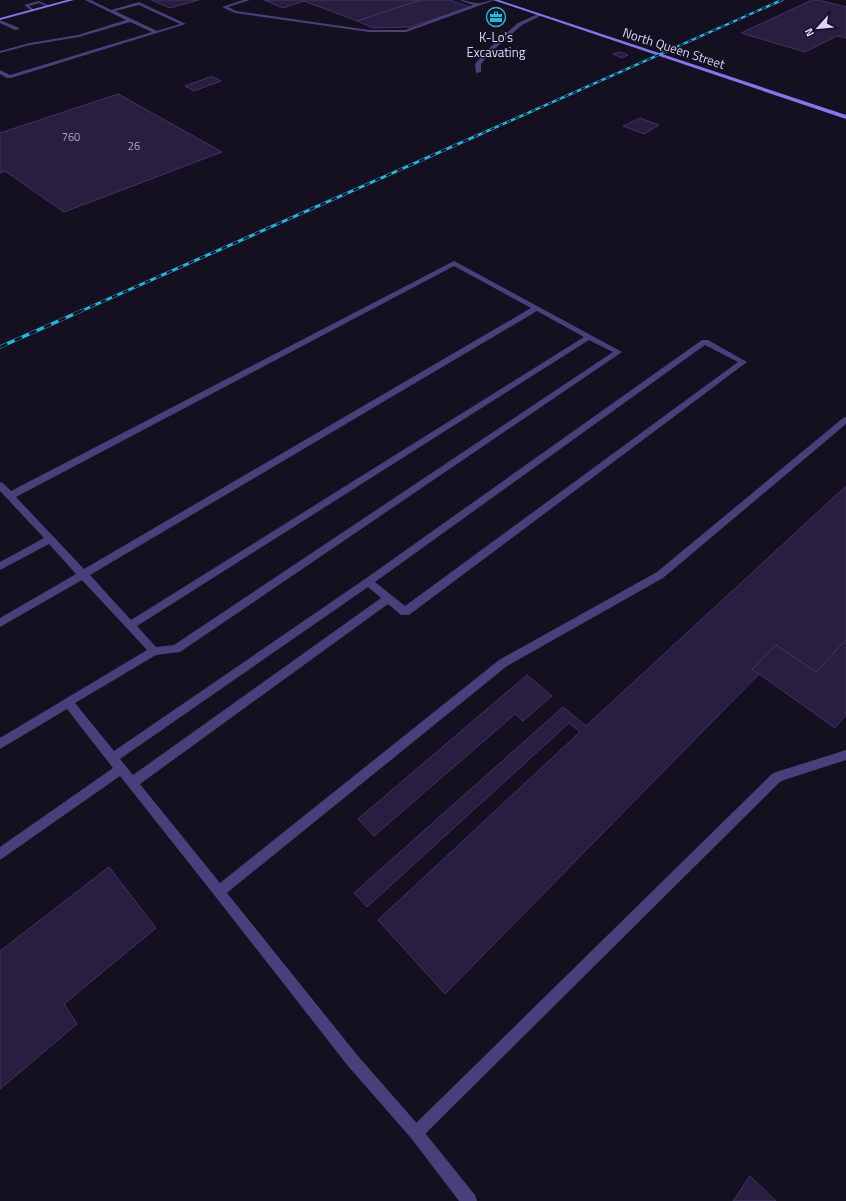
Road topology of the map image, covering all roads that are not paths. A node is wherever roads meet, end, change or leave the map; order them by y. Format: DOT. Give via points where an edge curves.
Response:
graph roads {
  1 [pos="72,0"];
  2 [pos="87,0"];
  3 [pos="248,0"];
  4 [pos="462,0"];
  5 [pos="494,0"];
  6 [pos="31,1"];
  7 [pos="477,5"];
  8 [pos="48,6"];
  9 [pos="32,10"];
  10 [pos="111,11"];
  11 [pos="540,15"];
  12 [pos="0,20"];
  13 [pos="130,20"];
  14 [pos="17,29"];
  15 [pos="156,32"];
  16 [pos="0,52"];
  17 [pos="479,70"];
  18 [pos="0,72"];
  19 [pos="846,116"];
  20 [pos="536,308"];
  21 [pos="589,338"];
  22 [pos="846,420"];
  23 [pos="0,485"];
  24 [pos="10,496"];
  25 [pos="51,539"];
  26 [pos="0,566"];
  27 [pos="84,574"];
  28 [pos="368,582"];
  29 [pos="388,598"];
  30 [pos="0,623"];
  31 [pos="131,625"];
  32 [pos="154,651"];
  33 [pos="68,702"];
  34 [pos="0,744"];
  35 [pos="846,755"];
  36 [pos="114,758"];
  37 [pos="121,769"];
  38 [pos="133,782"];
  39 [pos="0,854"];
  40 [pos="218,892"];
  41 [pos="416,1133"];
  42 [pos="469,1201"];
  1 -- 8 [label="main road"];
  2 -- 10 [label="street"];
  3 -- 7 [label="street" via="224,7 235,12 369,31 406,31"];
  4 -- 7 [label="street"];
  5 -- 7 [label="street"];
  5 -- 11 [label="main road, North Queen Street"];
  6 -- 8 [label="street"];
  6 -- 9 [label="street" via="26,5"];
  8 -- 9 [label="main road"];
  9 -- 12 [label="main road"];
  10 -- 13 [label="street"];
  10 -- 15 [label="street" via="139,3 184,24"];
  11 -- 17 [label="street" via="520,24 497,46"];
  11 -- 19 [label="main road, North Queen Street"];
  12 -- 14 [label="street"];
  13 -- 15 [label="street"];
  13 -- 16 [label="street" via="79,36"];
  15 -- 18 [label="street" via="9,77"];
  20 -- 21 [label="street"];
  20 -- 24 [label="street" via="454,263"];
  20 -- 27 [label="street"];
  21 -- 31 [label="street"];
  21 -- 32 [label="street" via="618,352 176,649"];
  22 -- 40 [label="street" via="660,575 503,663"];
  23 -- 24 [label="street"];
  24 -- 25 [label="street"];
  25 -- 26 [label="street"];
  25 -- 27 [label="street"];
  27 -- 30 [label="street"];
  27 -- 31 [label="street"];
  28 -- 29 [label="street"];
  28 -- 29 [label="street" via="705,342 743,362 405,612"];
  28 -- 36 [label="street"];
  29 -- 38 [label="street"];
  31 -- 32 [label="street"];
  32 -- 33 [label="street"];
  33 -- 34 [label="street"];
  33 -- 36 [label="street"];
  35 -- 41 [label="street" via="777,777"];
  36 -- 37 [label="street"];
  37 -- 38 [label="street"];
  37 -- 39 [label="street"];
  38 -- 40 [label="street"];
  40 -- 41 [label="street" via="354,1061"];
  41 -- 42 [label="street"];
}
